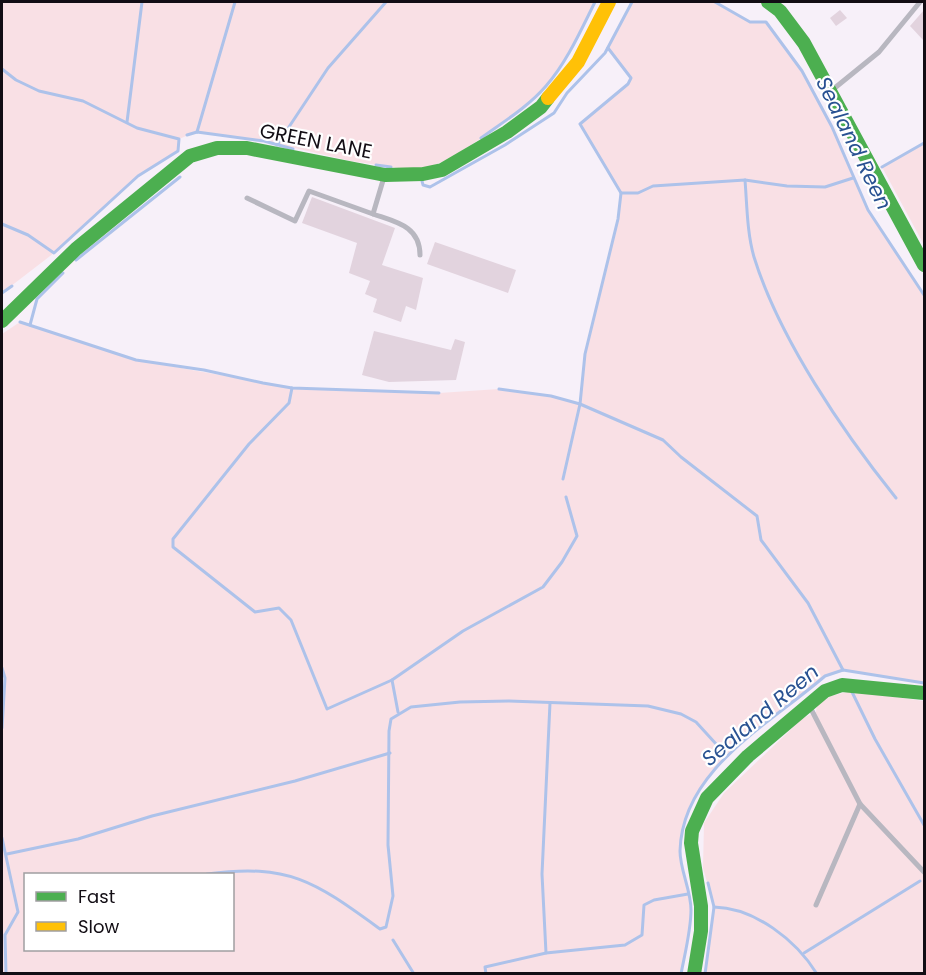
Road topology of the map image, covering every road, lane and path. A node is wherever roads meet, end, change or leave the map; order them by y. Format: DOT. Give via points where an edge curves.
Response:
graph roads {
  1 [pos="609,2"];
  2 [pos="768,2"];
  3 [pos="920,2"];
  4 [pos="830,92"];
  5 [pos="385,175"];
  6 [pos="247,198"];
  7 [pos="373,214"];
  8 [pos="420,255"];
  9 [pos="924,264"];
  10 [pos="2,321"];
  11 [pos="924,693"];
  12 [pos="808,703"];
  13 [pos="860,804"];
  14 [pos="924,872"];
  15 [pos="816,905"];
  16 [pos="694,974"];
  1 -- 5 [label="street, GREEN LANE" via="578,62 541,107 442,170"];
  2 -- 4 [label="street" via="793,26"];
  3 -- 4 [label="lane" via="879,52"];
  4 -- 9 [label="street"];
  5 -- 7 [label="lane"];
  5 -- 10 [label="street, GREEN LANE" via="247,148 217,148 190,156 76,249"];
  6 -- 7 [label="lane" via="296,221 309,191"];
  7 -- 8 [label="lane" via="409,227"];
  11 -- 12 [label="street" via="842,685"];
  12 -- 13 [label="lane"];
  12 -- 16 [label="street" via="726,777 698,814 691,843 701,906"];
  13 -- 14 [label="lane"];
  13 -- 15 [label="lane"];
}
